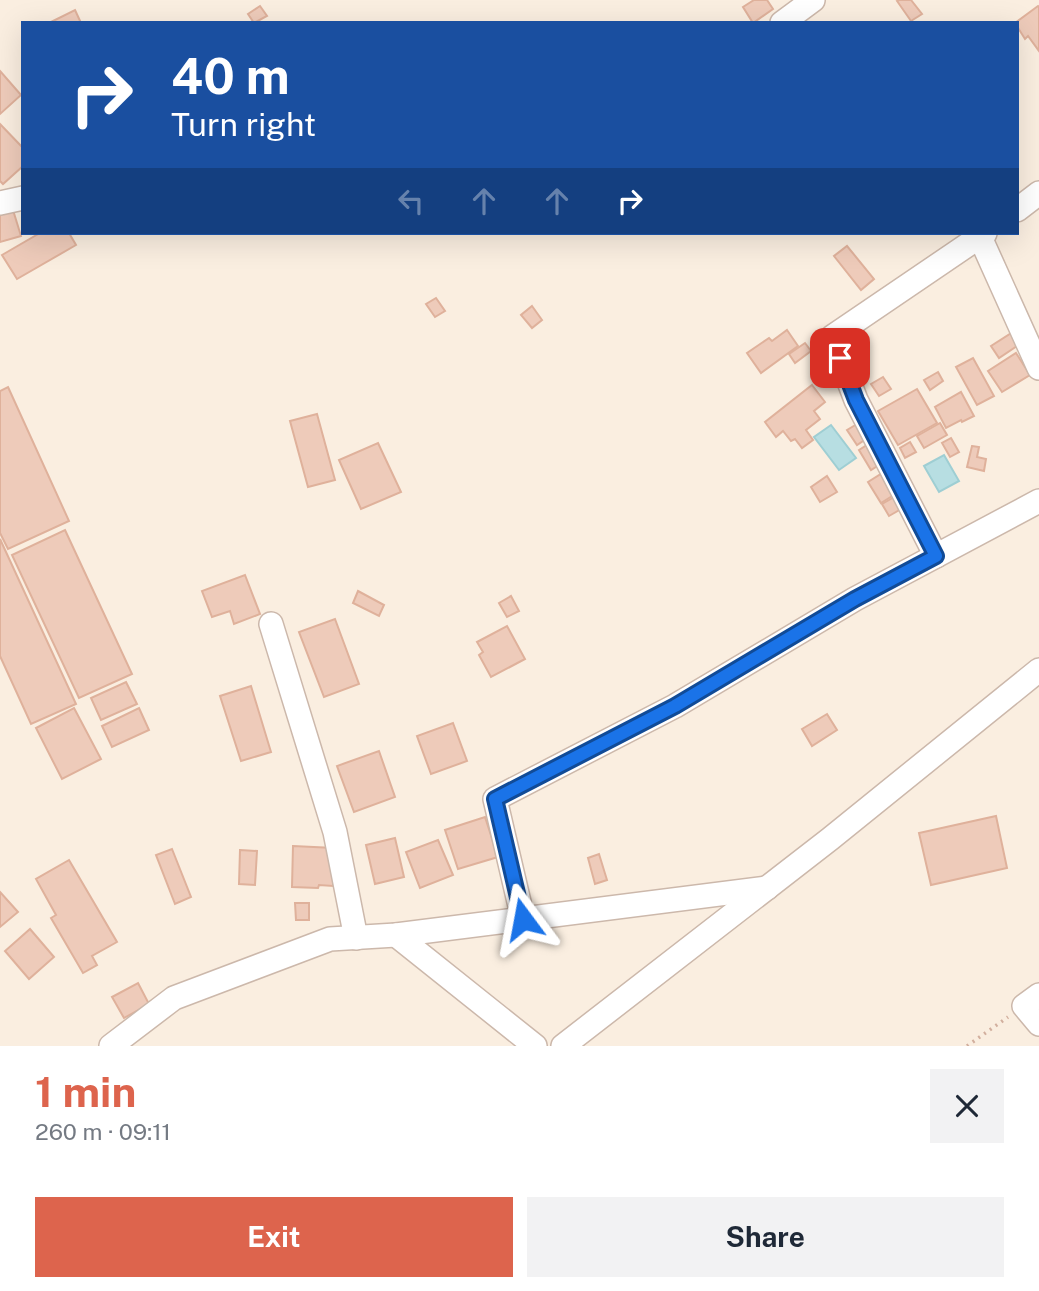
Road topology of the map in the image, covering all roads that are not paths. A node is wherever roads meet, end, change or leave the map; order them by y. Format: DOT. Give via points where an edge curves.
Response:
graph roads {
  1 [pos="813,0"];
  2 [pos="785,21"];
  3 [pos="1039,193"];
  4 [pos="1019,208"];
  5 [pos="983,235"];
  6 [pos="1039,368"];
  7 [pos="1039,501"];
  8 [pos="936,556"];
  9 [pos="271,624"];
  10 [pos="1039,670"];
  11 [pos="767,888"];
  12 [pos="523,919"];
  13 [pos="396,935"];
  14 [pos="356,937"];
  15 [pos="1031,1000"];
  16 [pos="1039,1024"];
  17 [pos="111,1046"];
  18 [pos="535,1046"];
  19 [pos="563,1046"];
  1 -- 2 [label="street"];
  3 -- 4 [label="street"];
  5 -- 6 [label="street"];
  5 -- 8 [label="street" via="832,337 856,400"];
  7 -- 8 [label="street"];
  8 -- 12 [label="street" via="675,706 495,799"];
  9 -- 14 [label="street" via="335,832"];
  10 -- 11 [label="street"];
  11 -- 12 [label="street"];
  11 -- 19 [label="street"];
  12 -- 13 [label="street"];
  13 -- 14 [label="street"];
  13 -- 18 [label="street"];
  14 -- 17 [label="street" via="330,939 174,998"];
  15 -- 16 [label="street"];
}
